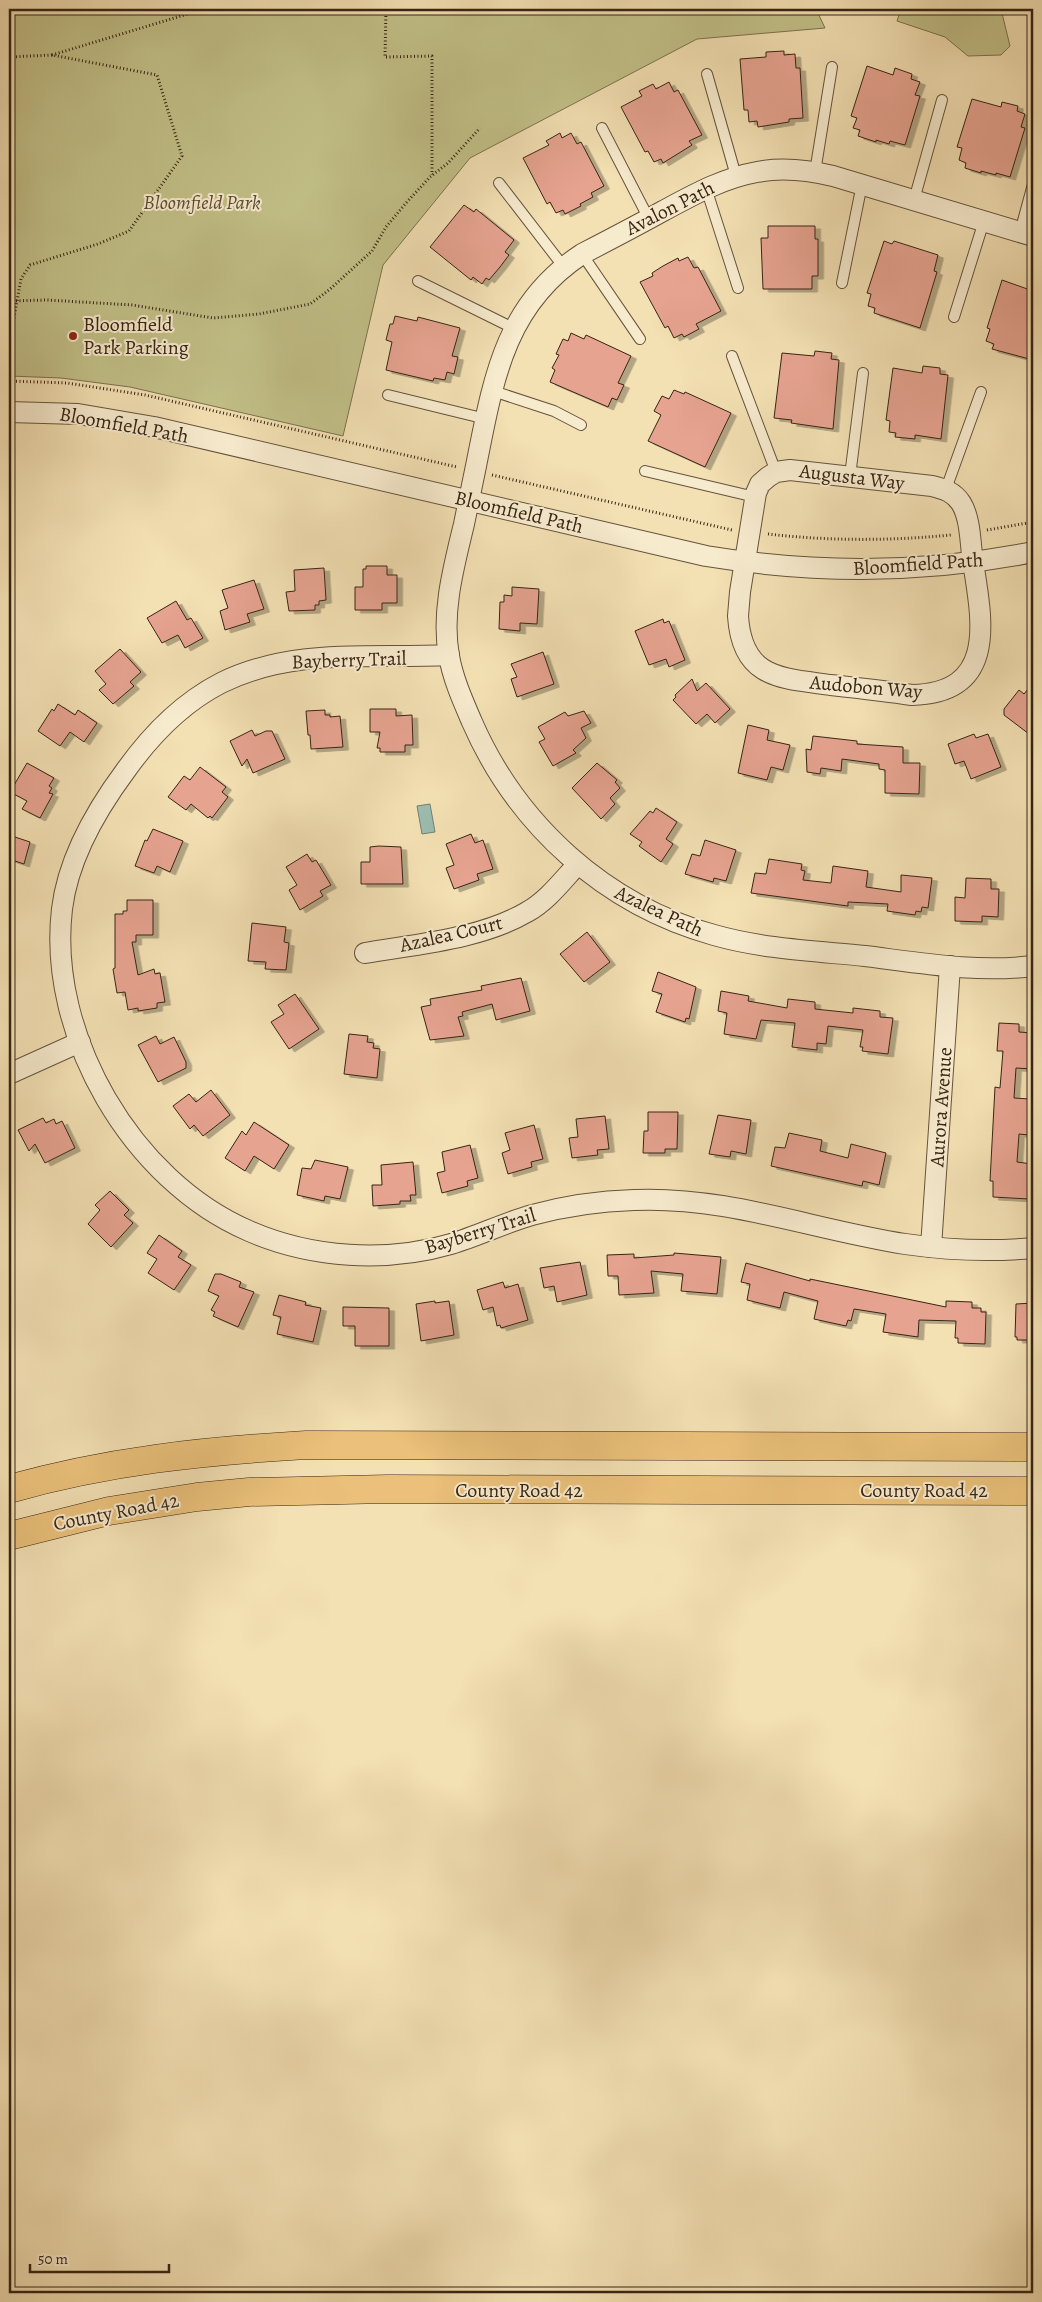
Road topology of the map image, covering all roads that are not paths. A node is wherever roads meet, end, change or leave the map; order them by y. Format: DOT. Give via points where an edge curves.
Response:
graph roads {
  1 [pos="832,67"];
  2 [pos="706,74"];
  3 [pos="942,100"];
  4 [pos="602,128"];
  5 [pos="815,172"];
  6 [pos="736,176"];
  7 [pos="499,183"];
  8 [pos="862,184"];
  9 [pos="1033,184"];
  10 [pos="706,188"];
  11 [pos="914,200"];
  12 [pos="649,219"];
  13 [pos="984,221"];
  14 [pos="1027,234"];
  15 [pos="582,254"];
  16 [pos="563,266"];
  17 [pos="418,281"];
  18 [pos="842,283"];
  19 [pos="738,288"];
  20 [pos="954,317"];
  21 [pos="513,328"];
  22 [pos="640,339"];
  23 [pos="732,356"];
  24 [pos="863,373"];
  25 [pos="492,392"];
  26 [pos="981,392"];
  27 [pos="388,396"];
  28 [pos="9,412"];
  29 [pos="486,418"];
  30 [pos="581,425"];
  31 [pos="645,472"];
  32 [pos="776,472"];
  33 [pos="850,476"];
  34 [pos="946,489"];
  35 [pos="755,497"];
  36 [pos="469,500"];
  37 [pos="1033,552"];
  38 [pos="745,562"];
  39 [pos="973,562"];
  40 [pos="449,656"];
  41 [pos="577,865"];
  42 [pos="365,953"];
  43 [pos="950,966"];
  44 [pos="1033,966"];
  45 [pos="80,1042"];
  46 [pos="9,1074"];
  47 [pos="931,1247"];
  48 [pos="1033,1248"];
  49 [pos="1033,1447"];
  50 [pos="9,1489"];
  51 [pos="1033,1490"];
  52 [pos="9,1536"];
  1 -- 5 [label="lane"];
  2 -- 6 [label="lane"];
  3 -- 11 [label="lane"];
  4 -- 12 [label="lane"];
  5 -- 6 [label="street, Avalon Path" via="782,169"];
  5 -- 8 [label="street, Avalon Path"];
  6 -- 10 [label="street, Avalon Path"];
  7 -- 16 [label="lane"];
  8 -- 11 [label="street, Avalon Path"];
  8 -- 18 [label="lane"];
  9 -- 14 [label="lane"];
  10 -- 12 [label="street, Avalon Path"];
  10 -- 19 [label="lane"];
  11 -- 13 [label="street, Avalon Path"];
  12 -- 15 [label="street, Avalon Path"];
  13 -- 14 [label="street, Avalon Path"];
  13 -- 20 [label="lane"];
  15 -- 16 [label="street, Avalon Path"];
  15 -- 22 [label="lane"];
  16 -- 21 [label="street, Avalon Path" via="535,294"];
  17 -- 21 [label="lane"];
  21 -- 25 [label="street, Avalon Path"];
  23 -- 32 [label="lane"];
  24 -- 33 [label="lane"];
  25 -- 29 [label="street, Avalon Path"];
  25 -- 30 [label="lane" via="554,411"];
  26 -- 34 [label="lane"];
  27 -- 29 [label="lane"];
  28 -- 36 [label="street, Bloomfield Path" via="69,413 113,419"];
  29 -- 36 [label="street, Avalon Path"];
  31 -- 35 [label="lane"];
  32 -- 33 [label="street, Augusta Way" via="804,470"];
  32 -- 35 [label="street, Augusta Way" via="760,484"];
  33 -- 34 [label="street, Augusta Way"];
  34 -- 39 [label="street" via="961,502"];
  35 -- 38 [label="street, Augusta Way"];
  36 -- 38 [label="street, Bloomfield Path" via="706,556"];
  36 -- 40 [label="street, Azalea Path" via="448,608"];
  37 -- 39 [label="street, Bloomfield Path"];
  38 -- 39 [label="street, Bloomfield Path" via="843,570"];
  38 -- 39 [label="street, Audobon Way" via="739,632 744,647 763,669 775,677 789,680 928,694 958,681 978,655 982,620"];
  40 -- 41 [label="street, Azalea Path" via="468,714 502,779 537,825"];
  40 -- 45 [label="street, Bayberry Trail" via="332,656 276,664 219,684 161,727 138,753 98,812 68,881 62,907 62,971 71,1017"];
  41 -- 42 [label="street, Azalea Court" via="546,897 509,921 488,929"];
  41 -- 43 [label="street, Azalea Path" via="637,904 688,927 715,935 764,945"];
  43 -- 44 [label="street, Azalea Path" via="986,970"];
  43 -- 47 [label="street, Aurora Avenue"];
  45 -- 46 [label="street"];
  45 -- 47 [label="street, Bayberry Trail" via="126,1131 178,1185 197,1201 248,1231 302,1248 361,1255 422,1250 568,1207 661,1199 726,1206 873,1238"];
  47 -- 48 [label="street, Bayberry Trail"];
  49 -- 50 [label="highway" via="306,1445 159,1457"];
  51 -- 52 [label="highway, County Road 42" via="249,1492 197,1496 109,1511"];
}
